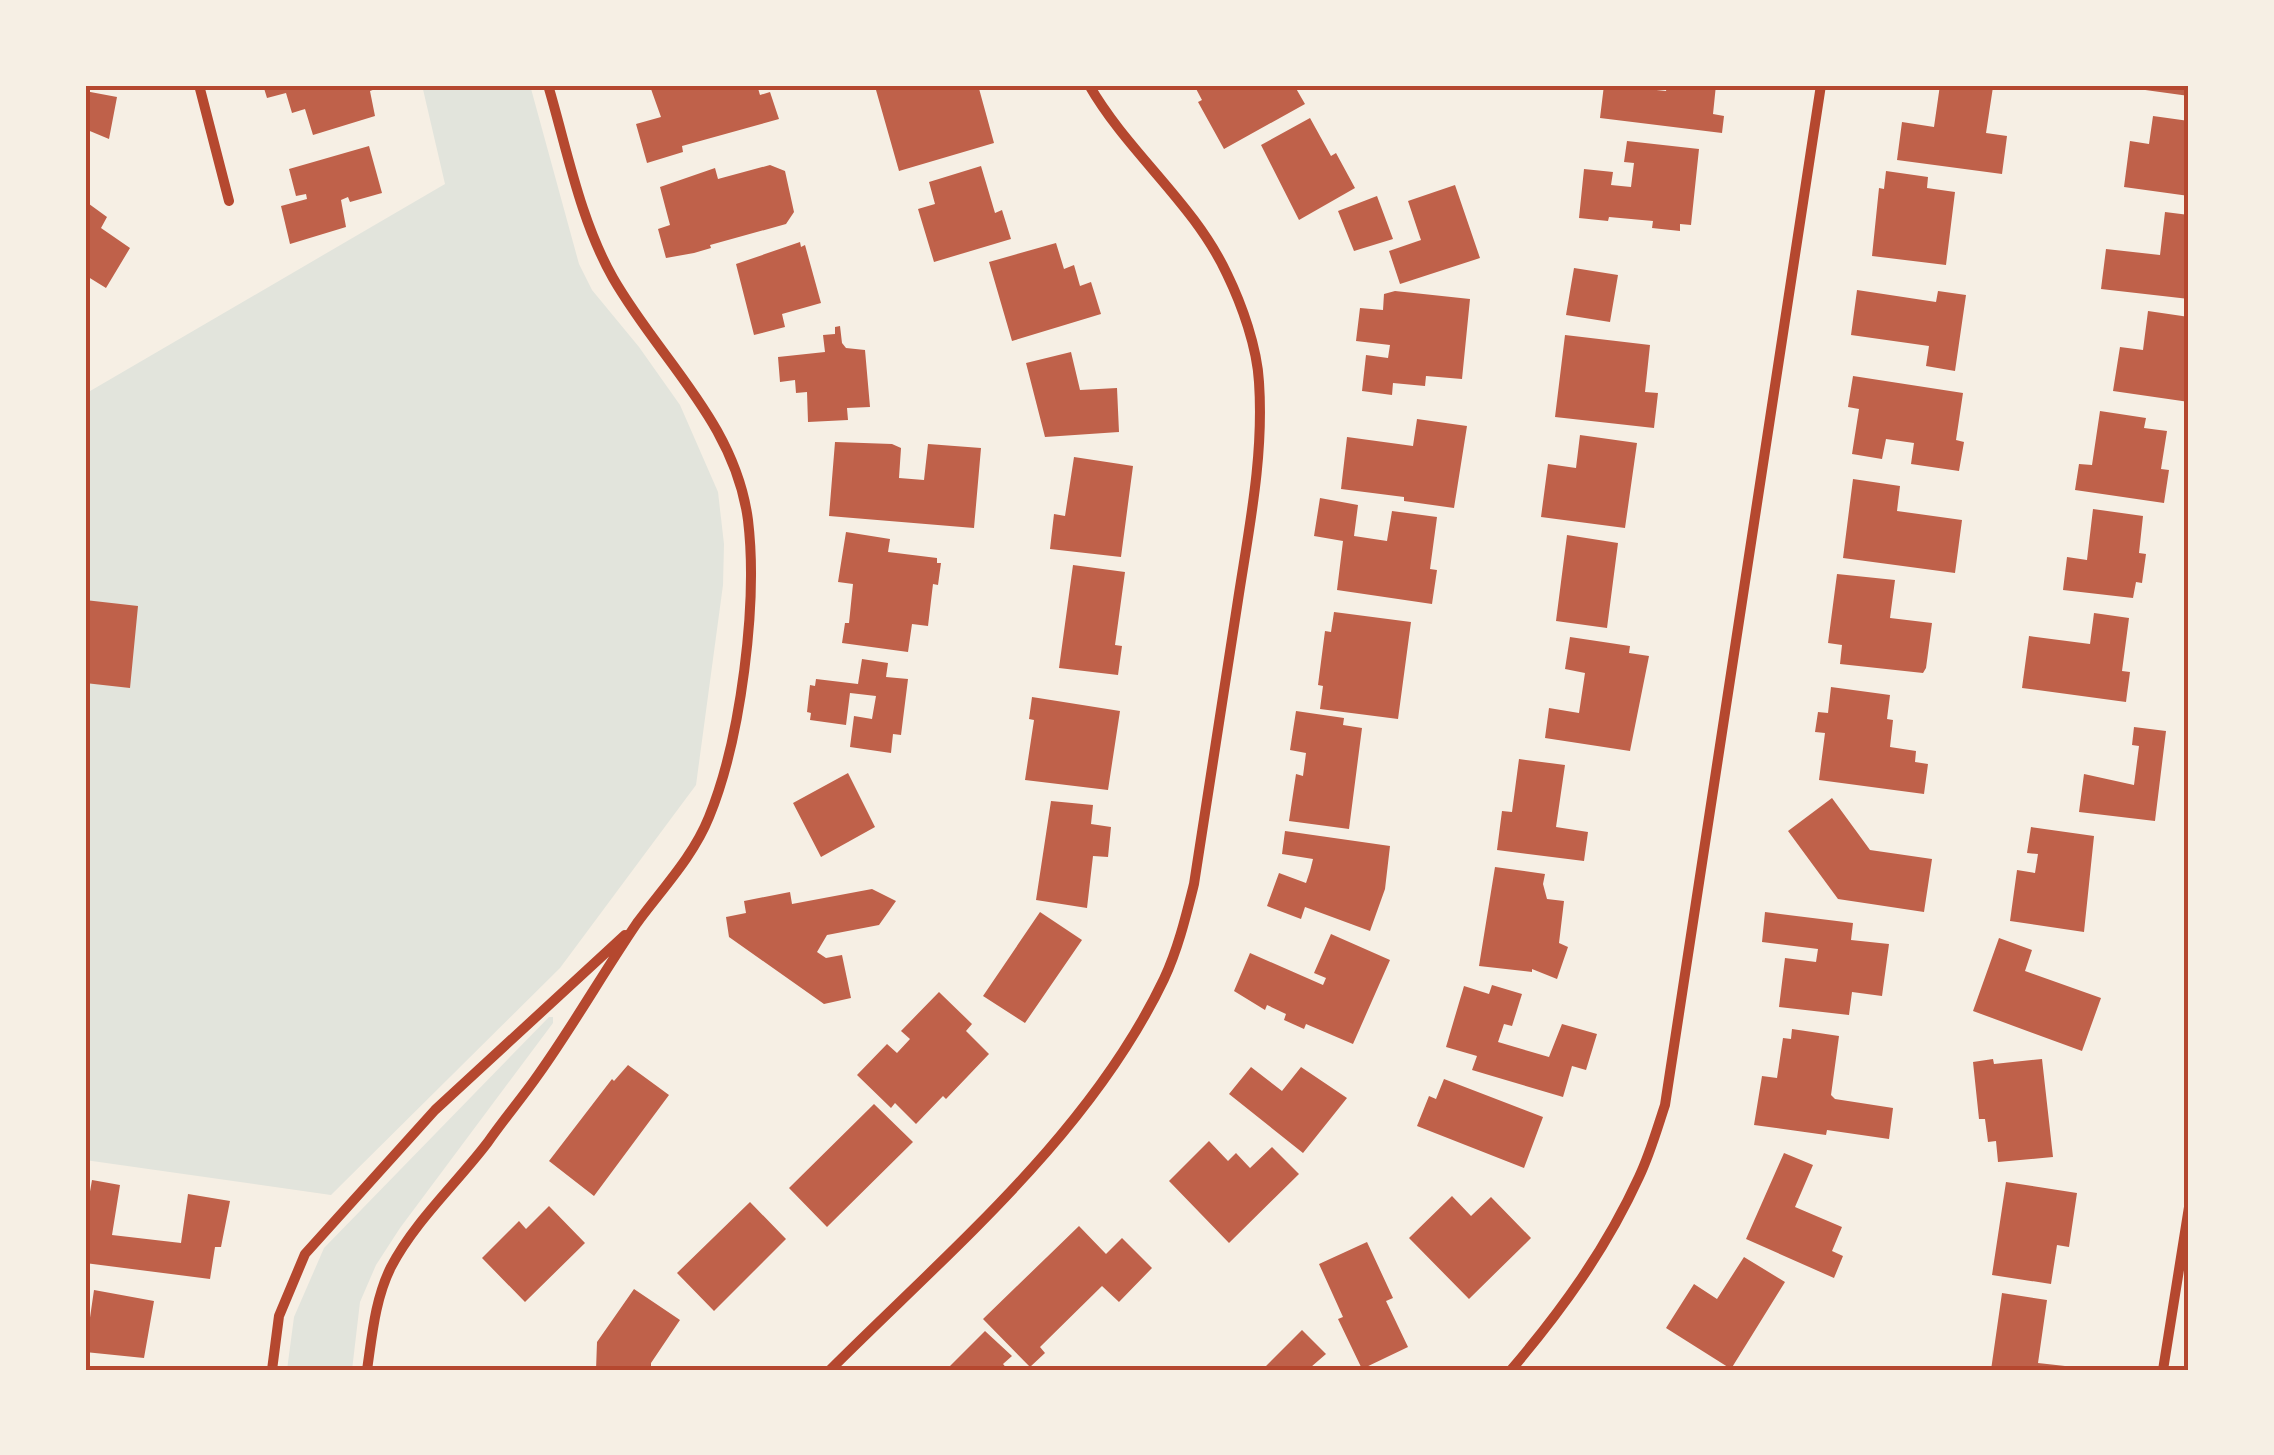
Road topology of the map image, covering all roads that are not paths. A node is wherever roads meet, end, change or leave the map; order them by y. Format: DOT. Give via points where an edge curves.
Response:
graph roads {
  1 [pos="199,85"];
  2 [pos="548,85"];
  3 [pos="1089,85"];
  4 [pos="1821,85"];
  5 [pos="229,201"];
  6 [pos="638,922"];
  7 [pos="2189,1207"];
  8 [pos="272,1370"];
  9 [pos="366,1370"];
  10 [pos="830,1370"];
  11 [pos="1511,1370"];
  12 [pos="2163,1370"];
  1 -- 5 [label="street"];
  2 -- 6 [label="street" via="594,238 635,312 710,415 735,464 748,517 748,630 728,764 708,821"];
  3 -- 10 [label="street" via="1200,227 1242,310 1260,378 1257,480 1194,884 1166,975 1084,1104 1037,1163"];
  4 -- 11 [label="street" via="1666,1104 1640,1176 1603,1247"];
  6 -- 8 [label="street" via="435,1110 305,1254 279,1316"];
  6 -- 9 [label="street" via="536,1078 391,1267"];
  7 -- 12 [label="street"];
}
